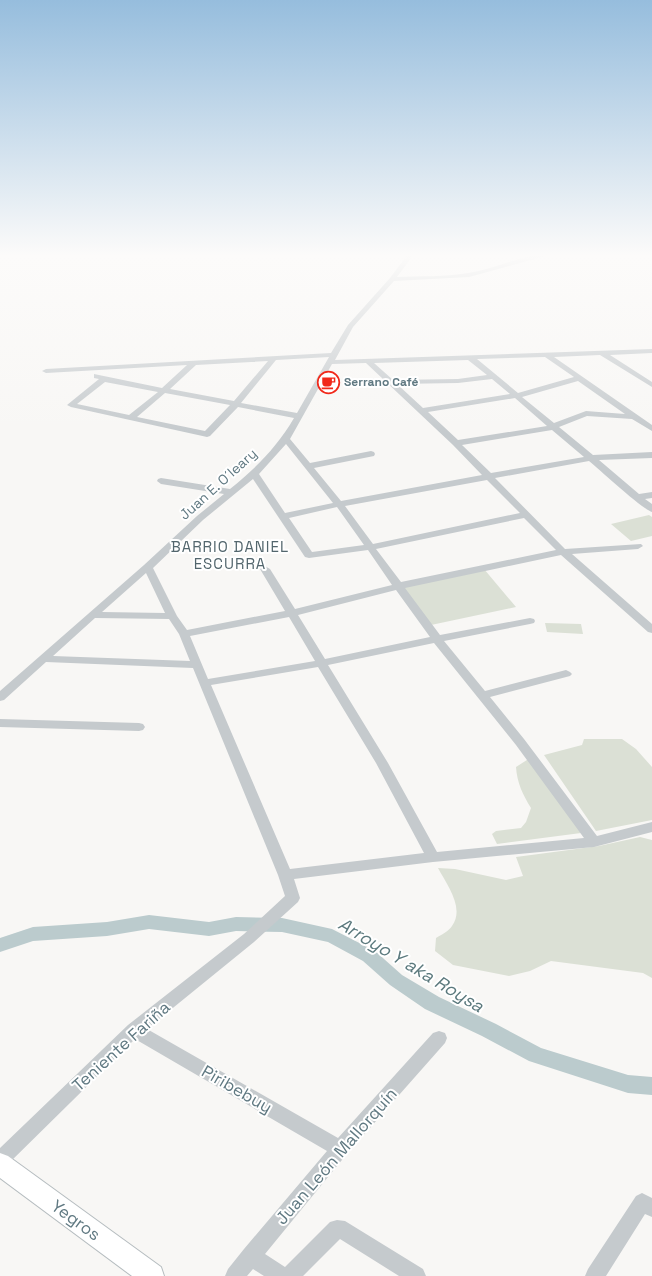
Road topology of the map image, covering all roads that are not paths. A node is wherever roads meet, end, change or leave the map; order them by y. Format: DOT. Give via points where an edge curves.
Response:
graph roads {
  1 [pos="361,314"];
  2 [pos="652,351"];
  3 [pos="602,353"];
  4 [pos="546,355"];
  5 [pos="274,358"];
  6 [pos="471,358"];
  7 [pos="332,359"];
  8 [pos="368,361"];
  9 [pos="194,363"];
  10 [pos="78,369"];
  11 [pos="46,371"];
  12 [pos="494,377"];
  13 [pos="580,378"];
  14 [pos="104,379"];
  15 [pos="391,382"];
  16 [pos="652,385"];
  17 [pos="163,391"];
  18 [pos="516,396"];
  19 [pos="236,404"];
  20 [pos="422,411"];
  21 [pos="298,416"];
  22 [pos="634,416"];
  23 [pos="131,417"];
  24 [pos="553,427"];
  25 [pos="652,429"];
  26 [pos="286,439"];
  27 [pos="456,443"];
  28 [pos="371,454"];
  29 [pos="652,456"];
  30 [pos="590,458"];
  31 [pos="308,466"];
  32 [pos="254,474"];
  33 [pos="491,478"];
  34 [pos="161,481"];
  35 [pos="232,492"];
  36 [pos="652,495"];
  37 [pos="637,497"];
  38 [pos="339,504"];
  39 [pos="652,509"];
  40 [pos="526,515"];
  41 [pos="282,517"];
  42 [pos="370,546"];
  43 [pos="638,546"];
  44 [pos="564,552"];
  45 [pos="148,567"];
  46 [pos="265,569"];
  47 [pos="399,586"];
  48 [pos="292,613"];
  49 [pos="93,615"];
  50 [pos="172,616"];
  51 [pos="530,621"];
  52 [pos="652,630"];
  53 [pos="184,634"];
  54 [pos="437,639"];
  55 [pos="43,659"];
  56 [pos="321,663"];
  57 [pos="197,665"];
  58 [pos="566,674"];
  59 [pos="204,683"];
  60 [pos="483,695"];
  61 [pos="0,697"];
  62 [pos="0,724"];
  63 [pos="139,727"];
  64 [pos="652,827"];
  65 [pos="594,842"];
  66 [pos="433,857"];
  67 [pos="285,875"];
  68 [pos="134,1030"];
  69 [pos="439,1038"];
  70 [pos="340,1149"];
  71 [pos="0,1160"];
  72 [pos="0,1164"];
  73 [pos="647,1205"];
  74 [pos="251,1256"];
  75 [pos="152,1276"];
  76 [pos="234,1276"];
  77 [pos="284,1276"];
  78 [pos="289,1276"];
  79 [pos="416,1276"];
  80 [pos="595,1276"];
  1 -- 7 [label="street, Juan E. O´leary" via="350,326"];
  2 -- 3 [label="street"];
  3 -- 4 [label="street"];
  3 -- 16 [label="street"];
  4 -- 6 [label="street"];
  4 -- 13 [label="street"];
  5 -- 7 [label="street"];
  5 -- 9 [label="street"];
  5 -- 19 [label="street"];
  6 -- 8 [label="street"];
  6 -- 12 [label="street"];
  7 -- 8 [label="street"];
  7 -- 21 [label="street, Juan E. O´leary"];
  8 -- 15 [label="street"];
  9 -- 10 [label="street"];
  9 -- 17 [label="street"];
  10 -- 11 [label="street"];
  10 -- 14 [label="street"];
  12 -- 15 [label="street" via="458,381"];
  12 -- 18 [label="street"];
  13 -- 18 [label="street"];
  13 -- 22 [label="street"];
  14 -- 17 [label="street"];
  14 -- 23 [label="street" via="71,406"];
  15 -- 20 [label="street"];
  17 -- 19 [label="street"];
  17 -- 23 [label="street"];
  18 -- 20 [label="street"];
  18 -- 24 [label="street"];
  19 -- 21 [label="street"];
  19 -- 23 [label="street" via="208,434"];
  20 -- 27 [label="street"];
  21 -- 26 [label="street, Juan E. O´leary"];
  22 -- 24 [label="street" via="586,413"];
  22 -- 25 [label="street"];
  24 -- 27 [label="street"];
  24 -- 30 [label="street"];
  26 -- 31 [label="street"];
  26 -- 32 [label="street, Juan E. O´leary"];
  27 -- 33 [label="street"];
  28 -- 31 [label="street"];
  29 -- 30 [label="street"];
  30 -- 33 [label="street"];
  30 -- 37 [label="street"];
  31 -- 38 [label="street"];
  32 -- 35 [label="street, Juan E. O´leary"];
  32 -- 41 [label="street"];
  33 -- 38 [label="street"];
  33 -- 40 [label="street"];
  34 -- 35 [label="street"];
  35 -- 45 [label="street, Juan E. O´leary"];
  36 -- 37 [label="street"];
  37 -- 39 [label="street"];
  38 -- 41 [label="street"];
  38 -- 42 [label="street"];
  40 -- 42 [label="street"];
  40 -- 44 [label="street"];
  41 -- 42 [label="street" via="309,555"];
  42 -- 47 [label="street"];
  43 -- 44 [label="street"];
  44 -- 47 [label="street"];
  44 -- 52 [label="street"];
  45 -- 49 [label="street, Juan E. O´leary"];
  45 -- 50 [label="street"];
  46 -- 48 [label="street"];
  47 -- 48 [label="street"];
  47 -- 54 [label="street"];
  48 -- 53 [label="street"];
  48 -- 56 [label="street"];
  49 -- 50 [label="street"];
  49 -- 55 [label="street, Juan E. O´leary"];
  50 -- 53 [label="street"];
  51 -- 54 [label="street"];
  53 -- 57 [label="street"];
  54 -- 56 [label="street"];
  54 -- 60 [label="street"];
  55 -- 57 [label="street"];
  55 -- 61 [label="street, Juan E. O´leary"];
  56 -- 59 [label="street"];
  56 -- 66 [label="street" via="382,763"];
  57 -- 59 [label="street"];
  58 -- 60 [label="street"];
  59 -- 67 [label="street"];
  60 -- 65 [label="street"];
  62 -- 63 [label="street"];
  64 -- 65 [label="street"];
  65 -- 66 [label="street"];
  66 -- 67 [label="street"];
  67 -- 68 [label="street, Teniente Fariña" via="293,898 249,938"];
  68 -- 70 [label="street, Piribebuy"];
  68 -- 71 [label="street, Teniente Fariña"];
  69 -- 70 [label="street, Juan León Mallorquín"];
  70 -- 74 [label="street, Juan León Mallorquín"];
  72 -- 75 [label="main road, Yegros"];
  73 -- 80 [label="street"];
  74 -- 76 [label="street, Juan León Mallorquín"];
  74 -- 77 [label="street"];
  78 -- 79 [label="street" via="337,1228 345,1230"];
}
